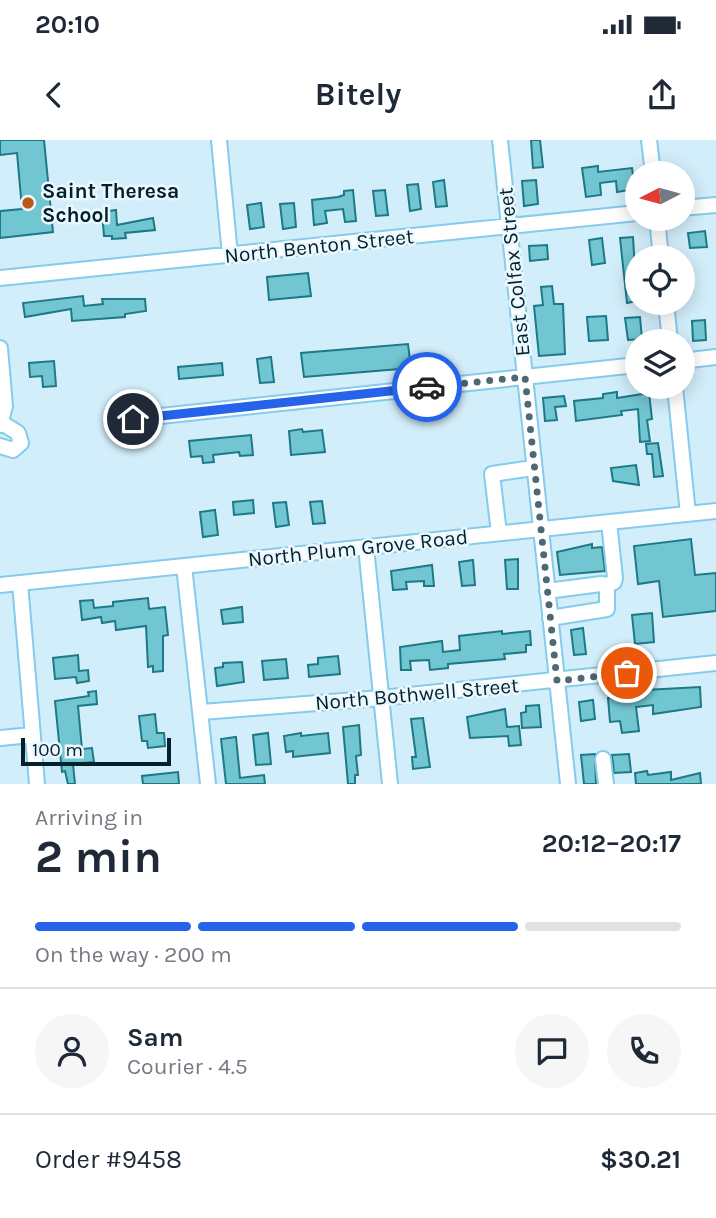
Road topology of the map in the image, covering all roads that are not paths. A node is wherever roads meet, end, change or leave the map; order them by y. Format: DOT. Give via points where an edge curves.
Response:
graph roads {
  1 [pos="219,140"];
  2 [pos="500,140"];
  3 [pos="649,140"];
  4 [pos="652,161"];
  5 [pos="716,205"];
  6 [pos="695,207"];
  7 [pos="625,214"];
  8 [pos="509,226"];
  9 [pos="230,256"];
  10 [pos="0,278"];
  11 [pos="0,348"];
  12 [pos="716,357"];
  13 [pos="695,359"];
  14 [pos="625,366"];
  15 [pos="525,377"];
  16 [pos="676,399"];
  17 [pos="133,419"];
  18 [pos="1,424"];
  19 [pos="0,446"];
  20 [pos="533,468"];
  21 [pos="716,511"];
  22 [pos="688,514"];
  23 [pos="609,522"];
  24 [pos="541,529"];
  25 [pos="499,533"];
  26 [pos="366,547"];
  27 [pos="184,566"];
  28 [pos="20,583"];
  29 [pos="0,584"];
  30 [pos="607,585"];
  31 [pos="547,591"];
  32 [pos="550,618"];
  33 [pos="716,663"];
  34 [pos="557,681"];
  35 [pos="381,698"];
  36 [pos="202,712"];
  37 [pos="32,735"];
  38 [pos="0,738"];
  39 [pos="603,759"];
  40 [pos="37,784"];
  41 [pos="208,784"];
  42 [pos="390,784"];
  43 [pos="568,784"];
  44 [pos="606,784"];
  1 -- 9 [label="street"];
  2 -- 8 [label="street, East Colfax Street"];
  3 -- 4 [label="street"];
  5 -- 6 [label="street"];
  7 -- 8 [label="street, North Benton Street"];
  8 -- 9 [label="street, North Benton Street"];
  8 -- 15 [label="street, East Colfax Street"];
  9 -- 10 [label="street, North Benton Street"];
  11 -- 18 [label="street" via="5,406"];
  12 -- 13 [label="street"];
  14 -- 15 [label="street"];
  15 -- 17 [label="street"];
  15 -- 20 [label="street, East Colfax Street"];
  16 -- 22 [label="street"];
  18 -- 19 [label="street" via="18,433 21,443 13,450"];
  20 -- 24 [label="street, East Colfax Street"];
  20 -- 25 [label="street" via="492,474"];
  21 -- 22 [label="street, North Plum Grove Road"];
  22 -- 23 [label="street, North Plum Grove Road"];
  23 -- 24 [label="street, North Plum Grove Road"];
  23 -- 30 [label="street" via="615,578"];
  24 -- 25 [label="street, North Plum Grove Road"];
  24 -- 31 [label="street, East Colfax Street"];
  25 -- 26 [label="street, North Plum Grove Road"];
  26 -- 27 [label="street, North Plum Grove Road"];
  26 -- 35 [label="street"];
  27 -- 28 [label="street, North Plum Grove Road"];
  27 -- 36 [label="street"];
  28 -- 29 [label="street, North Plum Grove Road"];
  28 -- 37 [label="street"];
  30 -- 31 [label="street"];
  30 -- 32 [label="street" via="607,609"];
  31 -- 32 [label="street, East Colfax Street"];
  32 -- 34 [label="street, East Colfax Street"];
  33 -- 34 [label="street, North Bothwell Street"];
  34 -- 35 [label="street, North Bothwell Street"];
  34 -- 43 [label="street, East Colfax Street"];
  35 -- 36 [label="street, North Bothwell Street"];
  35 -- 42 [label="street"];
  36 -- 41 [label="street"];
  37 -- 38 [label="street"];
  37 -- 40 [label="street"];
  39 -- 44 [label="street"];
}
